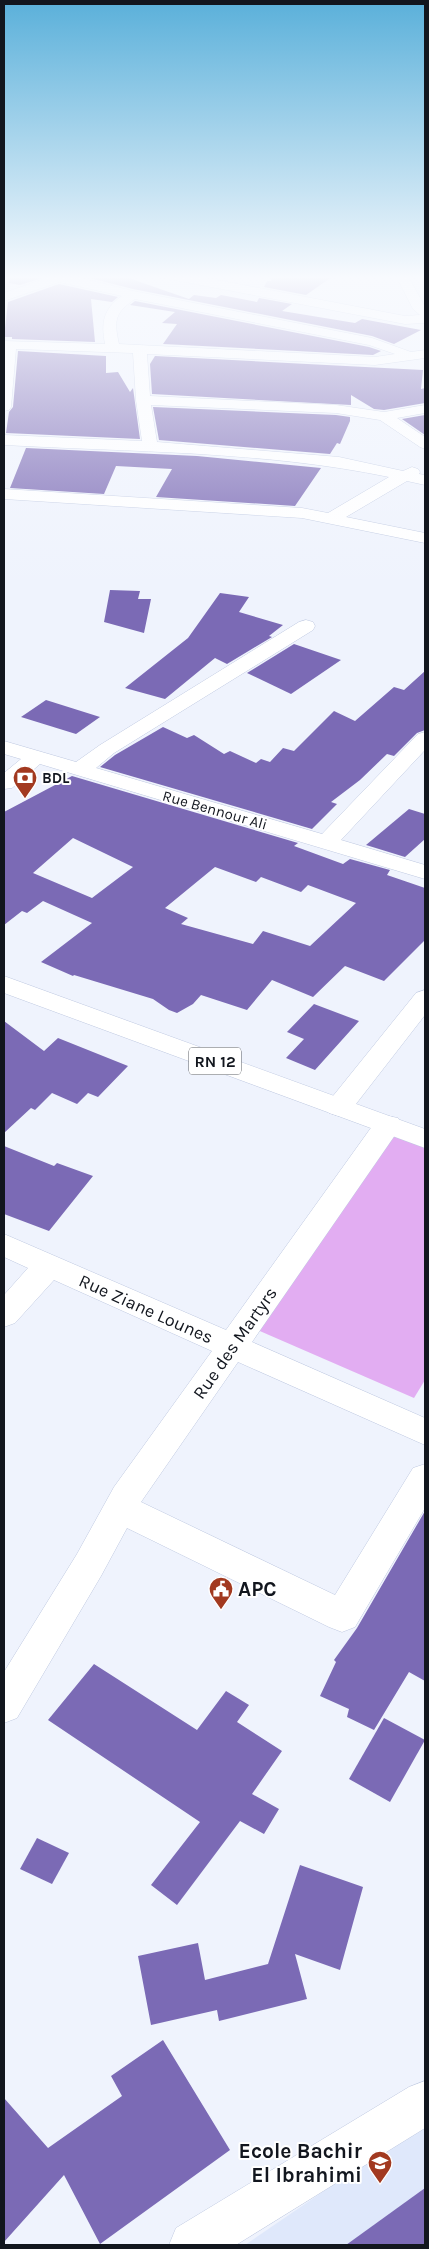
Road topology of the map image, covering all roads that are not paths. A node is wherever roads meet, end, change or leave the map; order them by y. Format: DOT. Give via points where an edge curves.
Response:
graph roads {
  1 [pos="5,379"];
  2 [pos="142,379"];
  3 [pos="143,400"];
  4 [pos="4,406"];
  5 [pos="425,409"];
  6 [pos="384,416"];
  7 [pos="4,440"];
  8 [pos="425,444"];
  9 [pos="150,446"];
  10 [pos="425,469"];
  11 [pos="405,475"];
  12 [pos="425,480"];
  13 [pos="4,494"];
  14 [pos="332,518"];
  15 [pos="425,538"];
  16 [pos="306,626"];
  17 [pos="425,738"];
  18 [pos="4,747"];
  19 [pos="36,757"];
  20 [pos="79,770"];
  21 [pos="4,783"];
  22 [pos="326,843"];
  23 [pos="425,872"];
  24 [pos="4,984"];
  25 [pos="425,998"];
  26 [pos="339,1108"];
  27 [pos="388,1126"];
  28 [pos="425,1139"];
  29 [pos="4,1245"];
  30 [pos="49,1265"];
  31 [pos="4,1315"];
  32 [pos="233,1348"];
  33 [pos="424,1427"];
  34 [pos="425,1478"];
  35 [pos="120,1508"];
  36 [pos="4,1706"];
  37 [pos="425,2103"];
  38 [pos="193,2245"];
  1 -- 4 [label="street"];
  2 -- 3 [label="street"];
  3 -- 6 [label="street" via="336,409"];
  3 -- 9 [label="street"];
  5 -- 6 [label="street"];
  6 -- 8 [label="street"];
  7 -- 9 [label="street"];
  9 -- 11 [label="street" via="339,462"];
  10 -- 11 [label="street"];
  11 -- 12 [label="street"];
  11 -- 14 [label="street"];
  13 -- 14 [label="street" via="302,513"];
  14 -- 15 [label="street"];
  16 -- 20 [label="street" via="107,749"];
  17 -- 22 [label="street"];
  18 -- 19 [label="street, Rue Bennour Ali"];
  19 -- 20 [label="street, Rue Bennour Ali"];
  19 -- 21 [label="street"];
  20 -- 22 [label="street, Rue Bennour Ali"];
  22 -- 23 [label="street, Rue Bennour Ali"];
  24 -- 26 [label="street, RN 12"];
  25 -- 26 [label="street"];
  26 -- 27 [label="street, RN 12"];
  27 -- 28 [label="street, RN 12"];
  27 -- 32 [label="street, Rue des Martyrs"];
  29 -- 30 [label="street, Rue Ziane Lounes"];
  30 -- 31 [label="street"];
  30 -- 32 [label="street, Rue Ziane Lounes"];
  32 -- 33 [label="street, Rue Ziane Lounes"];
  32 -- 35 [label="street, Rue des Martyrs"];
  34 -- 35 [label="street" via="342,1616"];
  35 -- 36 [label="street, Rue des Martyrs"];
  37 -- 38 [label="street"];
}
